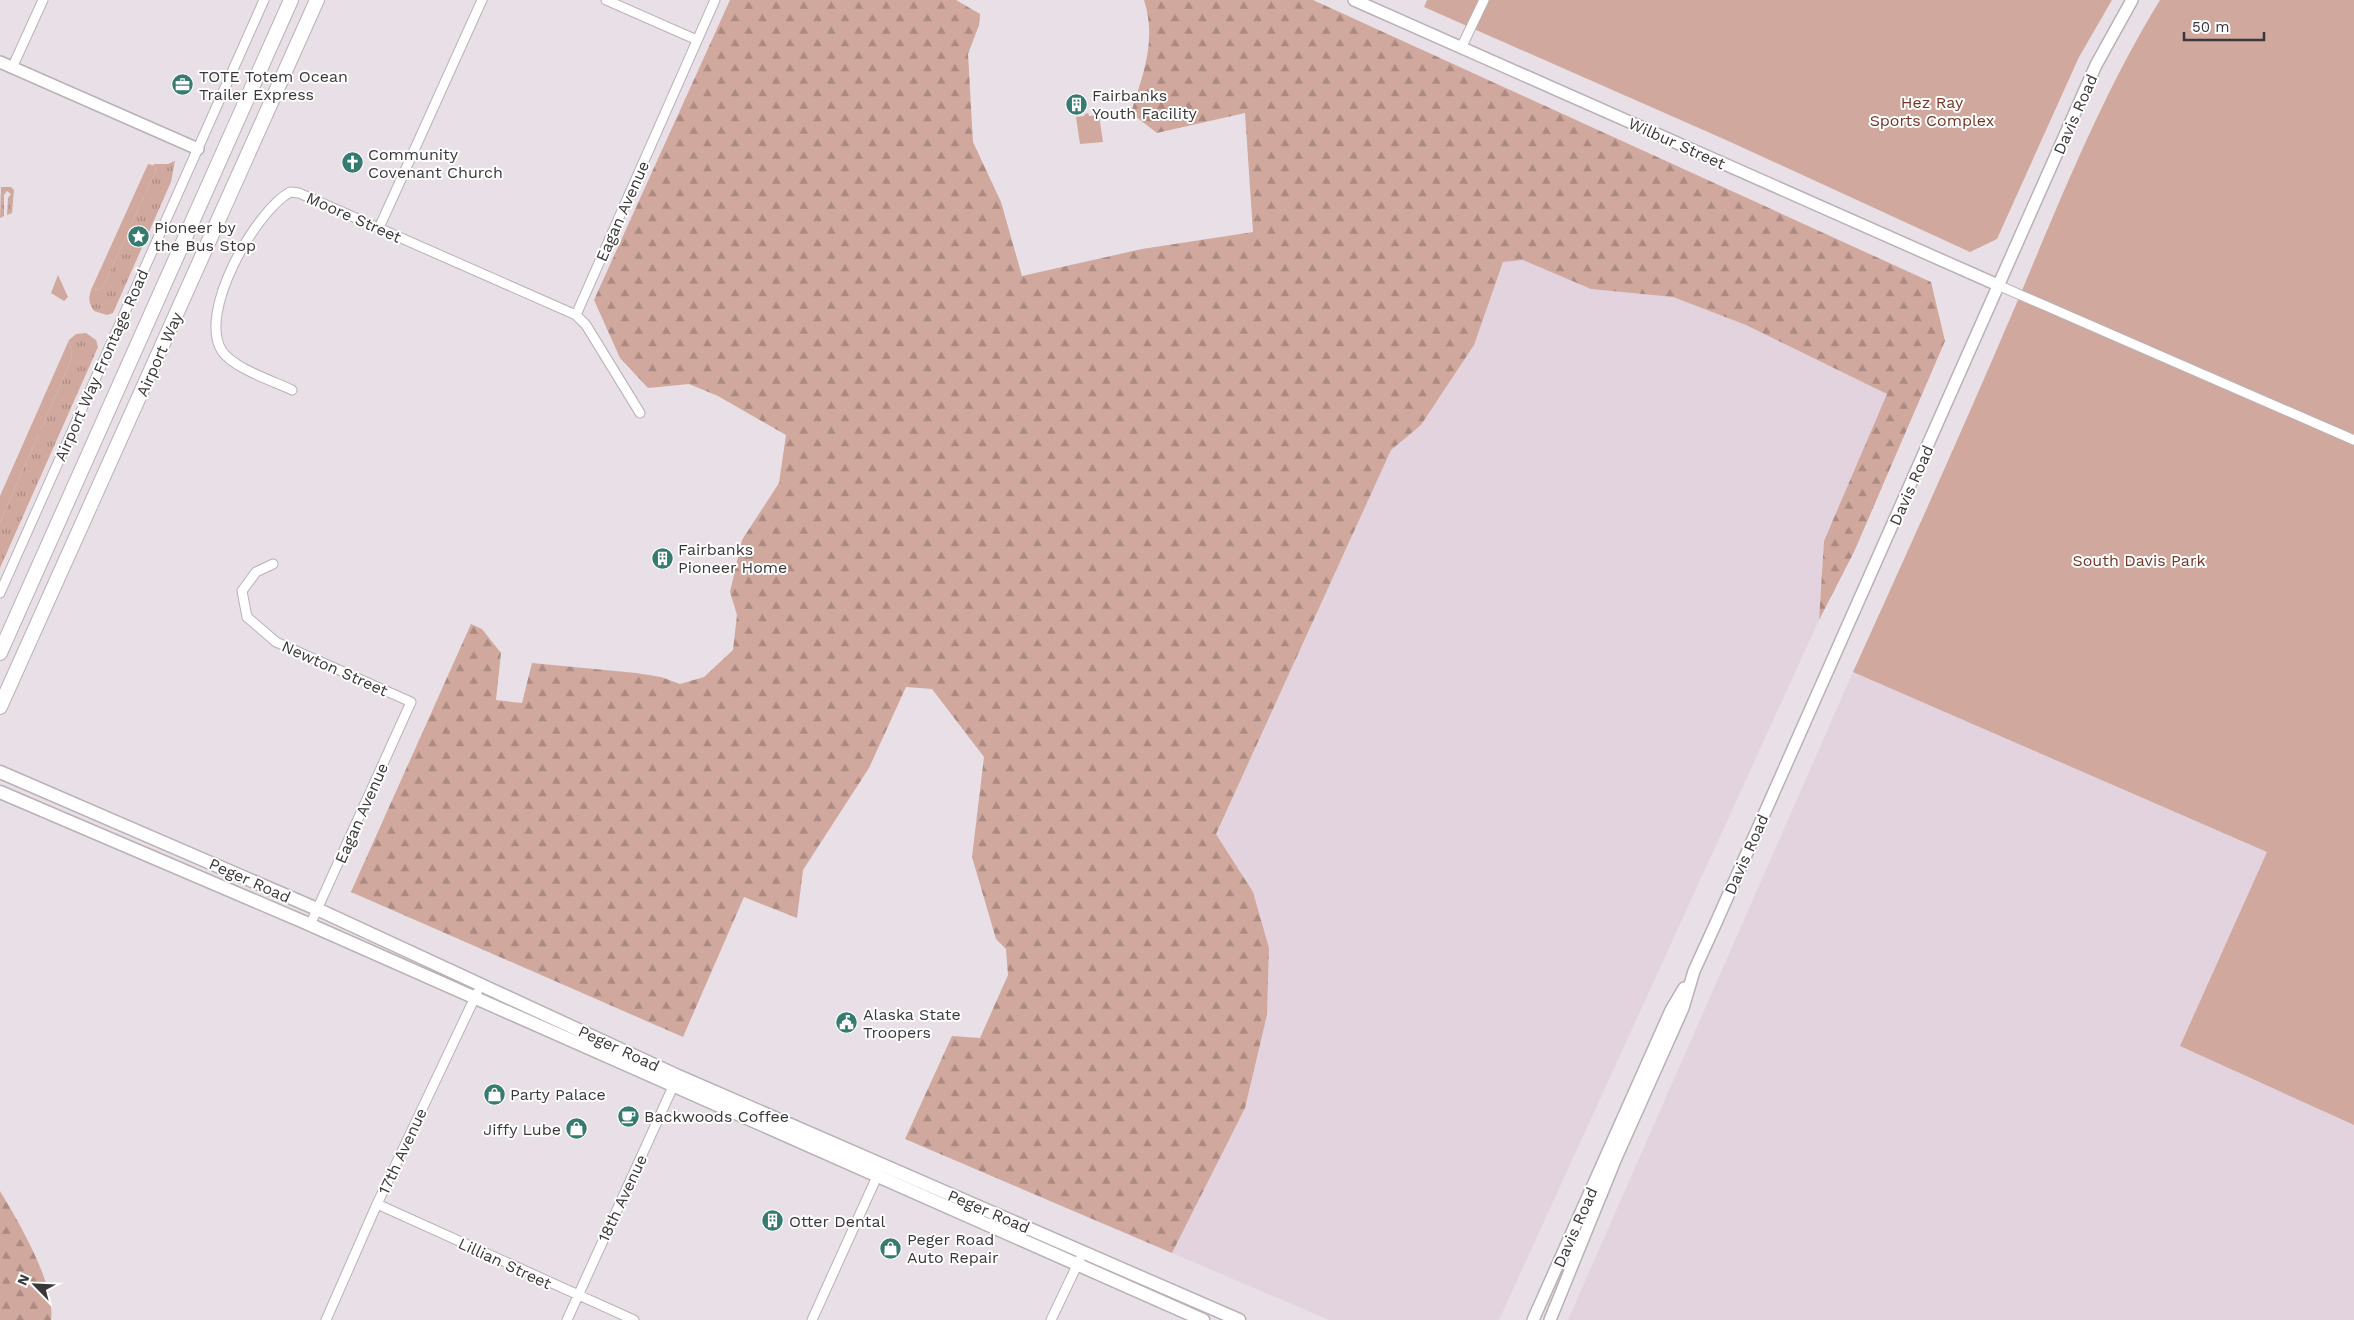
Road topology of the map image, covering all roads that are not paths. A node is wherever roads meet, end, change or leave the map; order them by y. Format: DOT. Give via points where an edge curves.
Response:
graph roads {
  1 [pos="43,0"];
  2 [pos="264,0"];
  3 [pos="291,0"];
  4 [pos="317,0"];
  5 [pos="482,0"];
  6 [pos="606,0"];
  7 [pos="715,0"];
  8 [pos="1354,0"];
  9 [pos="1484,0"];
  10 [pos="2132,0"];
  11 [pos="697,40"];
  12 [pos="1462,48"];
  13 [pos="0,62"];
  14 [pos="12,68"];
  15 [pos="198,149"];
  16 [pos="379,228"];
  17 [pos="2000,286"];
  18 [pos="576,315"];
  19 [pos="292,390"];
  20 [pos="640,413"];
  21 [pos="2354,440"];
  22 [pos="273,564"];
  23 [pos="0,594"];
  24 [pos="0,653"];
  25 [pos="411,702"];
  26 [pos="0,707"];
  27 [pos="0,772"];
  28 [pos="0,792"];
  29 [pos="317,910"];
  30 [pos="310,925"];
  31 [pos="1694,971"];
  32 [pos="481,983"];
  33 [pos="474,998"];
  34 [pos="676,1081"];
  35 [pos="880,1170"];
  36 [pos="377,1204"];
  37 [pos="1083,1252"];
  38 [pos="1077,1264"];
  39 [pos="578,1296"];
  40 [pos="326,1320"];
  41 [pos="567,1320"];
  42 [pos="634,1320"];
  43 [pos="812,1320"];
  44 [pos="1051,1320"];
  45 [pos="1203,1320"];
  46 [pos="1239,1320"];
  47 [pos="1533,1320"];
  48 [pos="1550,1320"];
  1 -- 14 [label="street"];
  2 -- 15 [label="street, Airport Way Frontage Road"];
  3 -- 24 [label="main road, Airport Way"];
  4 -- 26 [label="main road, Airport Way"];
  5 -- 16 [label="street"];
  6 -- 11 [label="street"];
  7 -- 11 [label="street, Eagan Avenue"];
  8 -- 12 [label="street, Wilbur Street"];
  9 -- 12 [label="street"];
  10 -- 17 [label="street, Davis Road" via="2096,65"];
  11 -- 18 [label="street, Eagan Avenue"];
  12 -- 17 [label="street, Wilbur Street"];
  13 -- 14 [label="street"];
  14 -- 15 [label="street"];
  15 -- 23 [label="street, Airport Way Frontage Road"];
  16 -- 18 [label="street, Moore Street"];
  16 -- 19 [label="street, Moore Street" via="290,192 271,208 248,239 222,291 216,311 216,335 222,351 233,362"];
  17 -- 21 [label="street"];
  17 -- 31 [label="street, Davis Road"];
  18 -- 20 [label="street" via="586,325"];
  22 -- 25 [label="street, Newton Street" via="256,572 242,591 247,618 276,642"];
  25 -- 29 [label="street, Eagan Avenue"];
  27 -- 29 [label="main road, Peger Road"];
  28 -- 30 [label="main road, Peger Road"];
  29 -- 30 [label="street, Eagan Avenue"];
  29 -- 32 [label="main road, Peger Road"];
  30 -- 33 [label="main road, Peger Road"];
  31 -- 47 [label="street, Davis Road" via="1671,1010"];
  31 -- 48 [label="street, Davis Road" via="1683,1008 1616,1158"];
  32 -- 33 [label="street, 17th Avenue"];
  32 -- 34 [label="main road, Peger Road"];
  33 -- 34 [label="main road, Peger Road"];
  33 -- 36 [label="street, 17th Avenue"];
  34 -- 35 [label="main road, Peger Road"];
  34 -- 39 [label="street, 18th Avenue"];
  35 -- 37 [label="main road, Peger Road"];
  35 -- 38 [label="main road, Peger Road"];
  35 -- 43 [label="street"];
  36 -- 39 [label="street, Lillian Street"];
  36 -- 40 [label="street, 17th Avenue"];
  37 -- 38 [label="street"];
  37 -- 46 [label="main road, Peger Road"];
  38 -- 44 [label="street"];
  38 -- 45 [label="main road, Peger Road"];
  39 -- 41 [label="street, 18th Avenue"];
  39 -- 42 [label="street, Lillian Street"];
}
